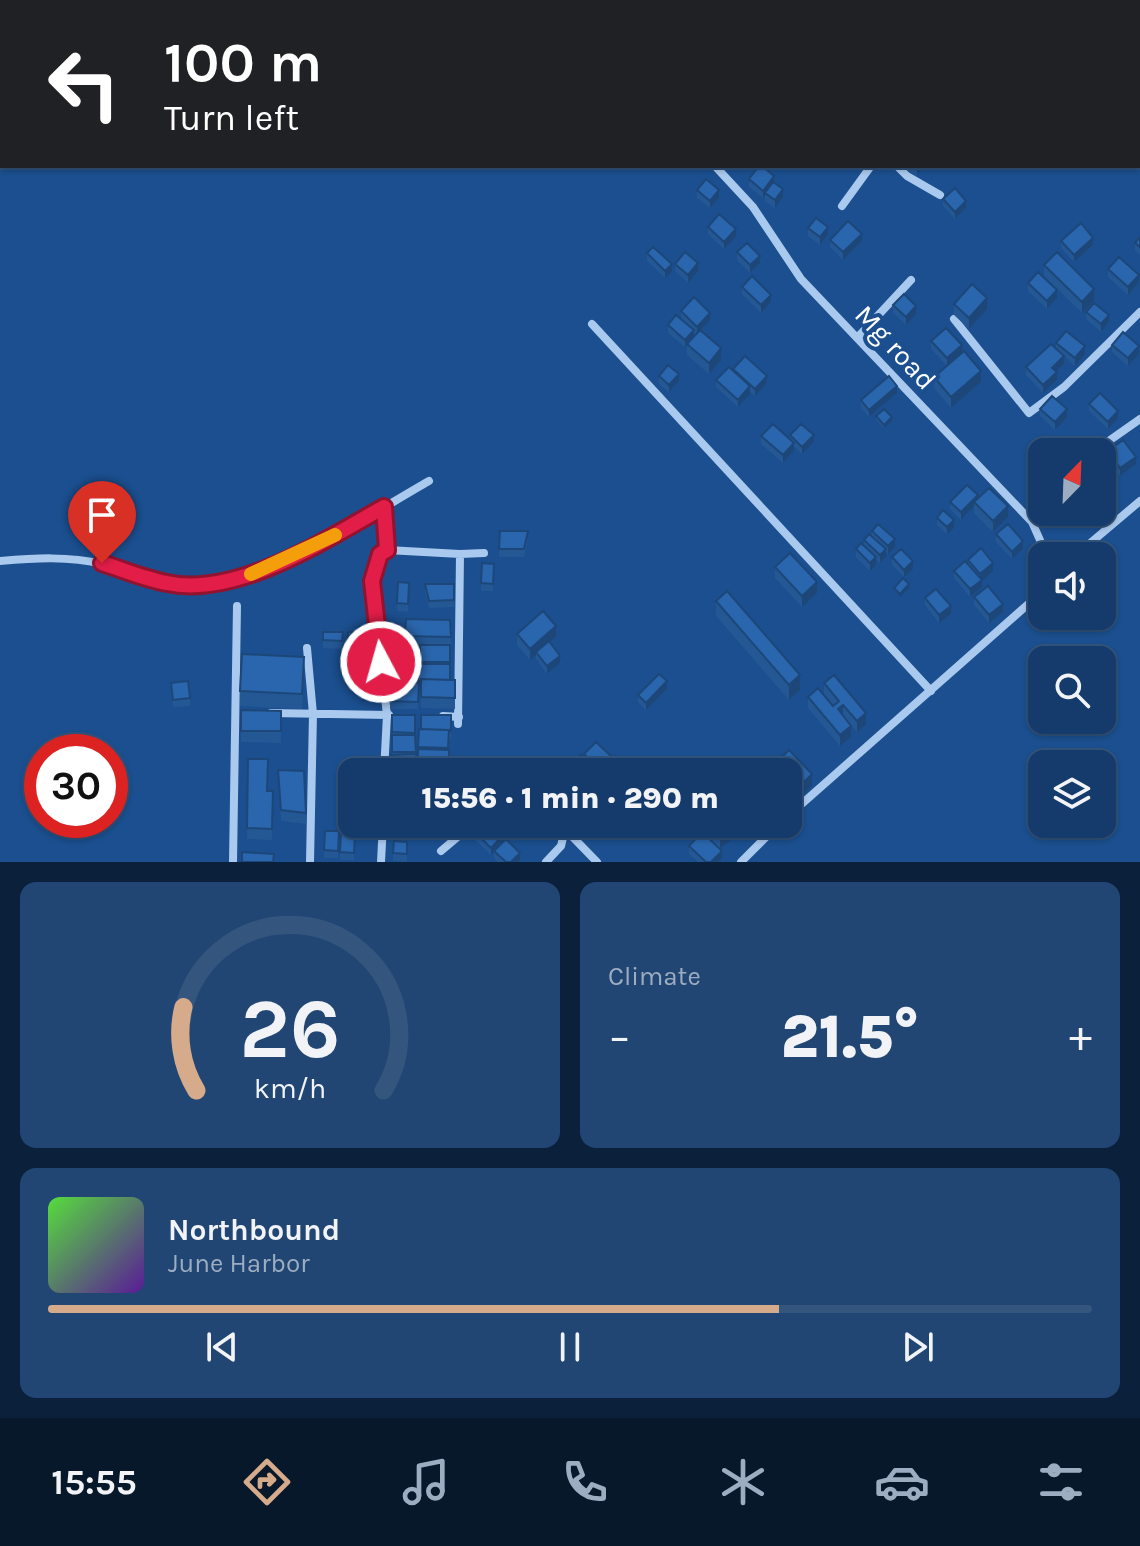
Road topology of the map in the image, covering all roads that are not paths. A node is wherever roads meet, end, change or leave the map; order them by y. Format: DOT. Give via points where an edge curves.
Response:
graph roads {
  1 [pos="717,168"];
  2 [pos="870,168"];
  3 [pos="899,168"];
  4 [pos="940,195"];
  5 [pos="842,206"];
  6 [pos="911,280"];
  7 [pos="1140,312"];
  8 [pos="954,319"];
  9 [pos="592,324"];
  10 [pos="857,338"];
  11 [pos="1140,419"];
  12 [pos="1113,438"];
  13 [pos="429,481"];
  14 [pos="1140,501"];
  15 [pos="384,507"];
  16 [pos="1116,520"];
  17 [pos="1109,526"];
  18 [pos="1041,542"];
  19 [pos="1091,542"];
  20 [pos="387,550"];
  21 [pos="484,553"];
  22 [pos="460,554"];
  23 [pos="0,561"];
  24 [pos="1028,604"];
  25 [pos="237,606"];
  26 [pos="307,648"];
  27 [pos="931,691"];
  28 [pos="234,713"];
  29 [pos="250,713"];
  30 [pos="266,713"];
  31 [pos="313,714"];
  32 [pos="387,715"];
  33 [pos="401,715"];
  34 [pos="430,716"];
  35 [pos="385,758"];
  36 [pos="802,804"];
  37 [pos="382,838"];
  38 [pos="456,838"];
  39 [pos="563,838"];
  40 [pos="576,838"];
  41 [pos="765,838"];
  42 [pos="441,851"];
  43 [pos="233,862"];
  44 [pos="310,862"];
  45 [pos="381,862"];
  46 [pos="546,862"];
  47 [pos="597,862"];
  48 [pos="741,862"];
  1 -- 10 [label="street, Mg road" via="753,207 801,279"];
  2 -- 5 [label="street"];
  3 -- 4 [label="street"];
  6 -- 10 [label="street"];
  7 -- 8 [label="street" via="1064,387 1029,413"];
  9 -- 27 [label="street"];
  10 -- 18 [label="street, Mg road" via="1032,522"];
  11 -- 12 [label="street"];
  13 -- 15 [label="street"];
  14 -- 16 [label="street"];
  15 -- 20 [label="street"];
  15 -- 23 [label="street" via="251,574 200,586 168,584 102,563 50,557"];
  17 -- 19 [label="street"];
  20 -- 22 [label="street"];
  20 -- 32 [label="street" via="380,554 372,581"];
  21 -- 22 [label="street"];
  22 -- 34 [label="street" via="459,720"];
  24 -- 27 [label="street"];
  25 -- 28 [label="street"];
  26 -- 31 [label="street"];
  27 -- 36 [label="street"];
  28 -- 29 [label="street"];
  28 -- 43 [label="street"];
  30 -- 31 [label="street"];
  31 -- 32 [label="street"];
  31 -- 44 [label="street"];
  32 -- 33 [label="street"];
  32 -- 35 [label="street"];
  37 -- 45 [label="street"];
  38 -- 42 [label="street"];
  39 -- 46 [label="street"];
  40 -- 47 [label="street"];
  41 -- 48 [label="street"];
}
